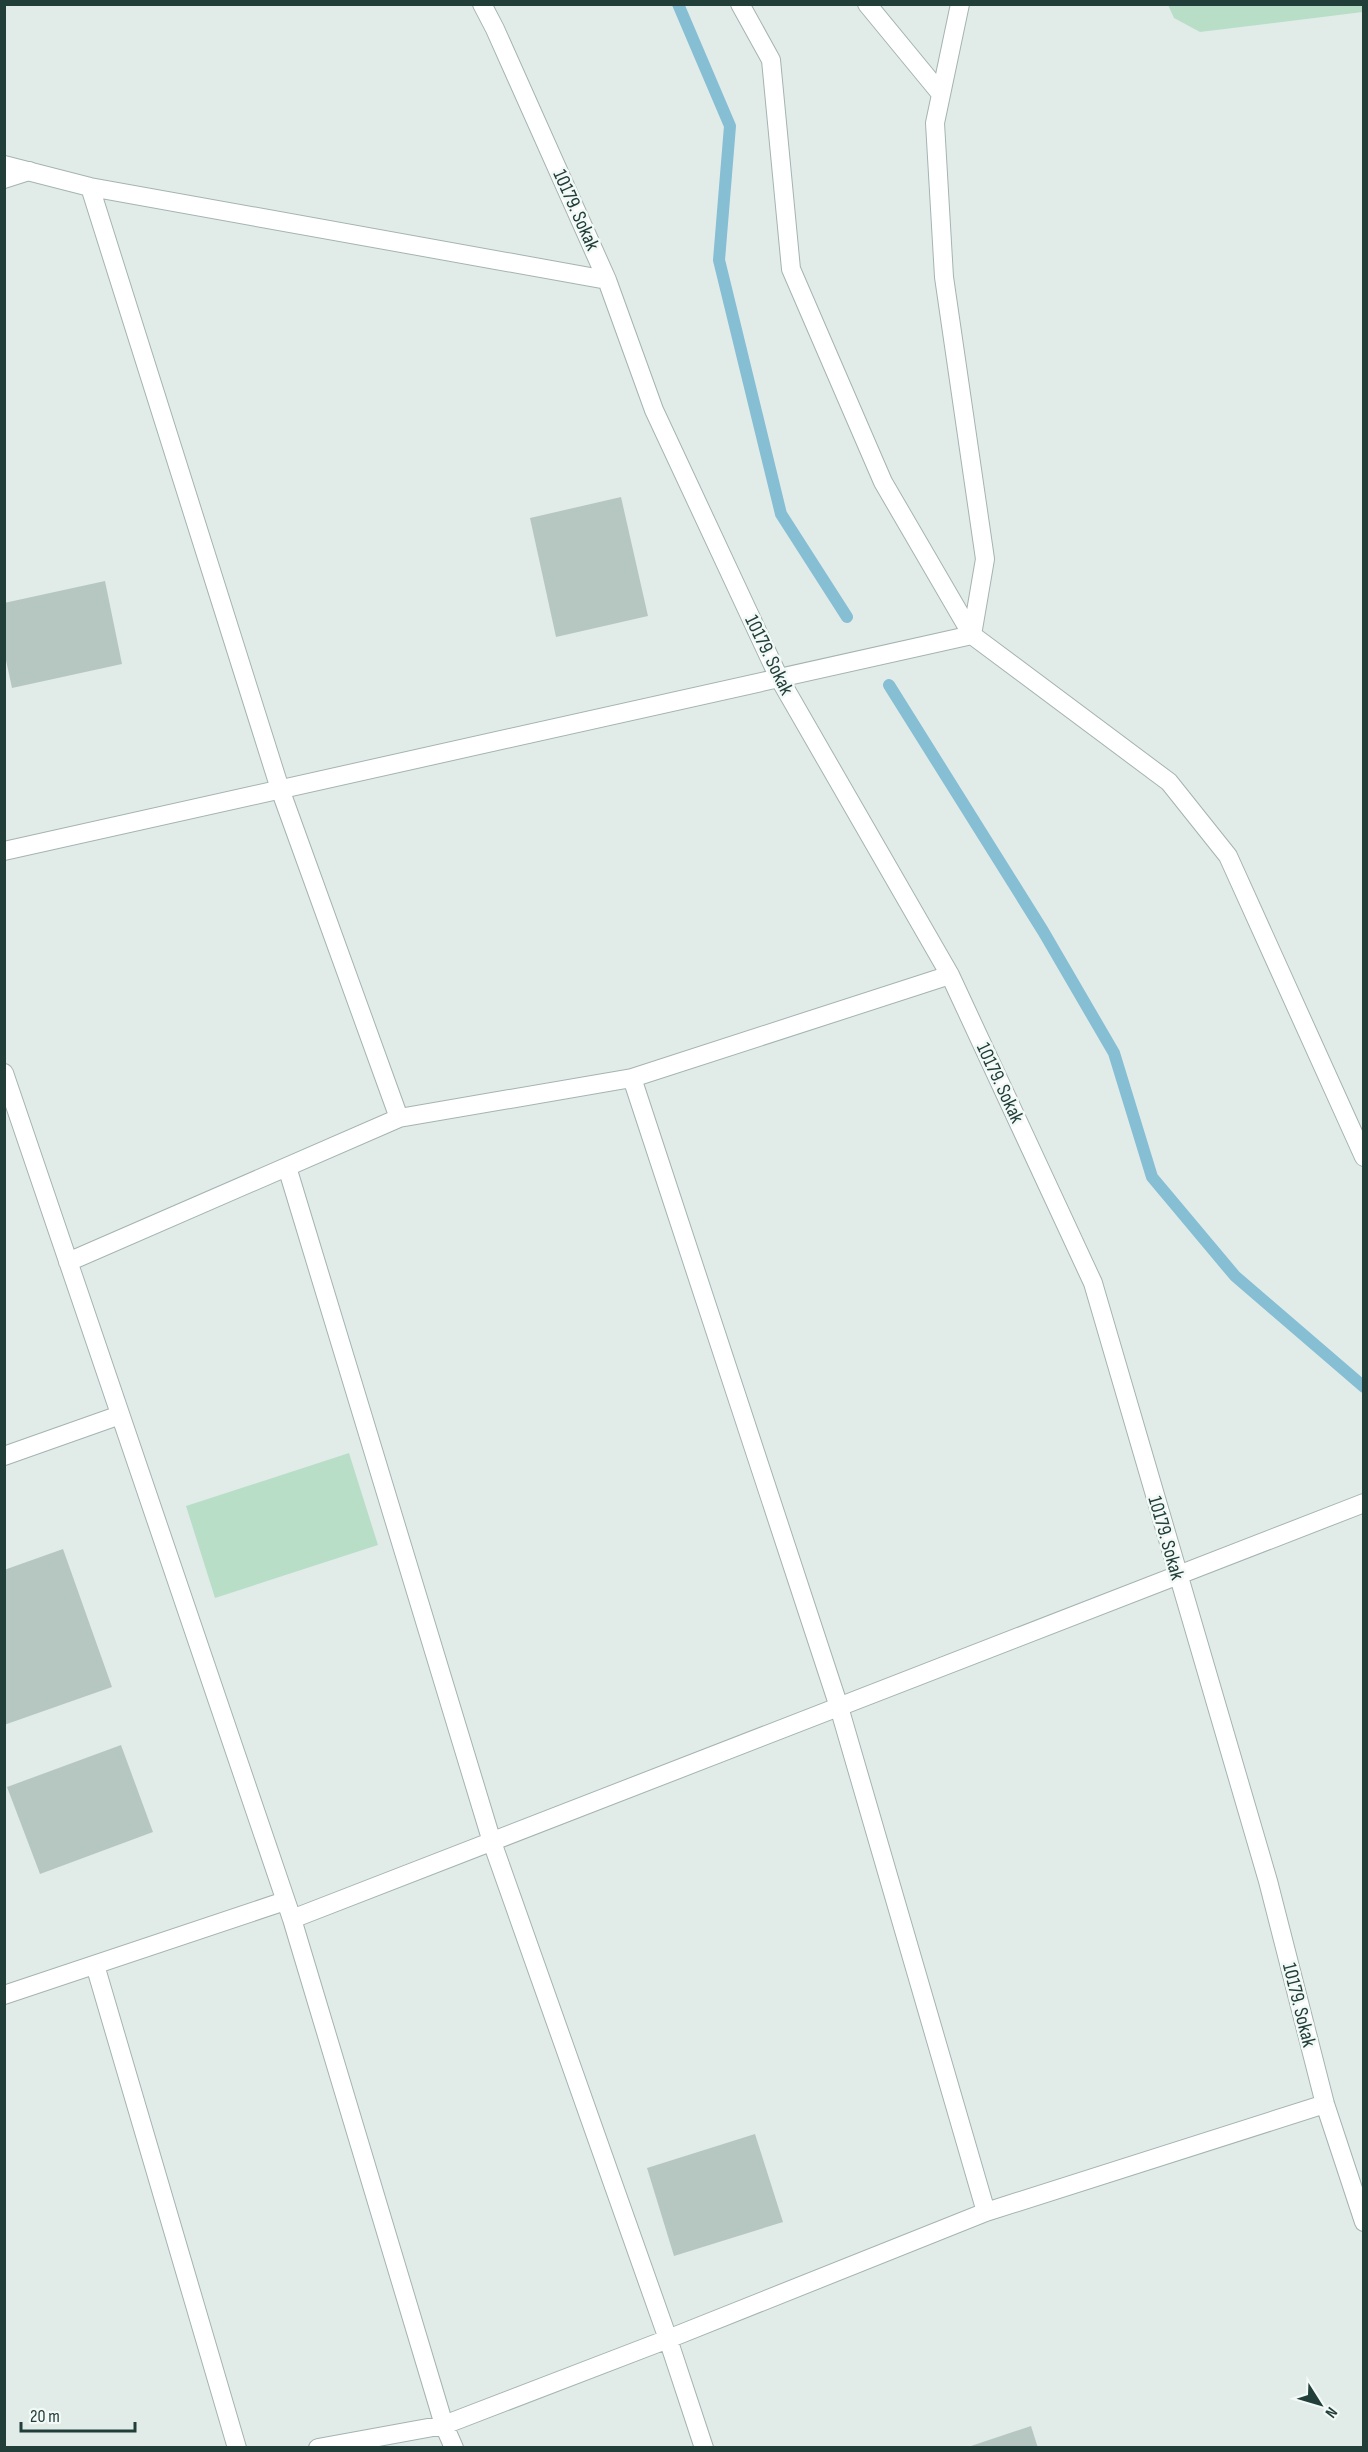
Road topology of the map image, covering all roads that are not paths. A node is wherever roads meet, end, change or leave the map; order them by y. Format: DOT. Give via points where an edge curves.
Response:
graph roads {
  1 [pos="482,4"];
  2 [pos="740,4"];
  3 [pos="867,4"];
  4 [pos="960,4"];
  5 [pos="941,94"];
  6 [pos="4,165"];
  7 [pos="29,171"];
  8 [pos="4,179"];
  9 [pos="90,187"];
  10 [pos="607,280"];
  11 [pos="972,635"];
  12 [pos="779,678"];
  13 [pos="280,789"];
  14 [pos="4,851"];
  15 [pos="950,975"];
  16 [pos="4,1074"];
  17 [pos="632,1078"];
  18 [pos="399,1118"];
  19 [pos="1364,1157"];
  20 [pos="287,1167"];
  21 [pos="69,1262"];
  22 [pos="120,1415"];
  23 [pos="4,1456"];
  24 [pos="1364,1503"];
  25 [pos="1177,1576"];
  26 [pos="838,1707"];
  27 [pos="492,1842"];
  28 [pos="285,1901"];
  29 [pos="291,1919"];
  30 [pos="95,1965"];
  31 [pos="4,1995"];
  32 [pos="1325,2104"];
  33 [pos="986,2212"];
  34 [pos="1364,2222"];
  35 [pos="668,2339"];
  36 [pos="444,2425"];
  37 [pos="237,2448"];
  38 [pos="318,2448"];
  39 [pos="454,2448"];
  40 [pos="704,2448"];
  1 -- 10 [label="street, 10179. Sokak"];
  2 -- 11 [label="street" via="771,60 791,269 883,482"];
  3 -- 5 [label="street"];
  4 -- 5 [label="street"];
  5 -- 11 [label="street" via="935,123 944,277 985,559"];
  6 -- 7 [label="street"];
  7 -- 8 [label="street"];
  7 -- 9 [label="street"];
  9 -- 10 [label="street"];
  9 -- 13 [label="street"];
  10 -- 12 [label="street, 10179. Sokak" via="654,410"];
  11 -- 12 [label="street"];
  11 -- 19 [label="street" via="1169,782 1228,856"];
  12 -- 13 [label="street"];
  12 -- 15 [label="street, 10179. Sokak"];
  13 -- 14 [label="street"];
  13 -- 18 [label="street"];
  15 -- 17 [label="street"];
  15 -- 25 [label="street, 10179. Sokak" via="1093,1283"];
  16 -- 21 [label="street"];
  17 -- 18 [label="street"];
  17 -- 26 [label="street"];
  18 -- 20 [label="street"];
  20 -- 21 [label="street"];
  20 -- 27 [label="street"];
  21 -- 22 [label="street"];
  22 -- 23 [label="street"];
  22 -- 28 [label="street"];
  24 -- 25 [label="street"];
  25 -- 26 [label="street"];
  25 -- 32 [label="street, 10179. Sokak" via="1268,1881"];
  26 -- 27 [label="street"];
  26 -- 33 [label="street"];
  27 -- 29 [label="street"];
  27 -- 35 [label="street"];
  28 -- 29 [label="street"];
  28 -- 30 [label="street"];
  29 -- 36 [label="street"];
  30 -- 31 [label="street"];
  30 -- 37 [label="street"];
  32 -- 33 [label="street"];
  32 -- 34 [label="street, 10179. Sokak"];
  33 -- 35 [label="street"];
  35 -- 36 [label="street"];
  35 -- 40 [label="street"];
  36 -- 38 [label="street"];
  36 -- 39 [label="street"];
}
